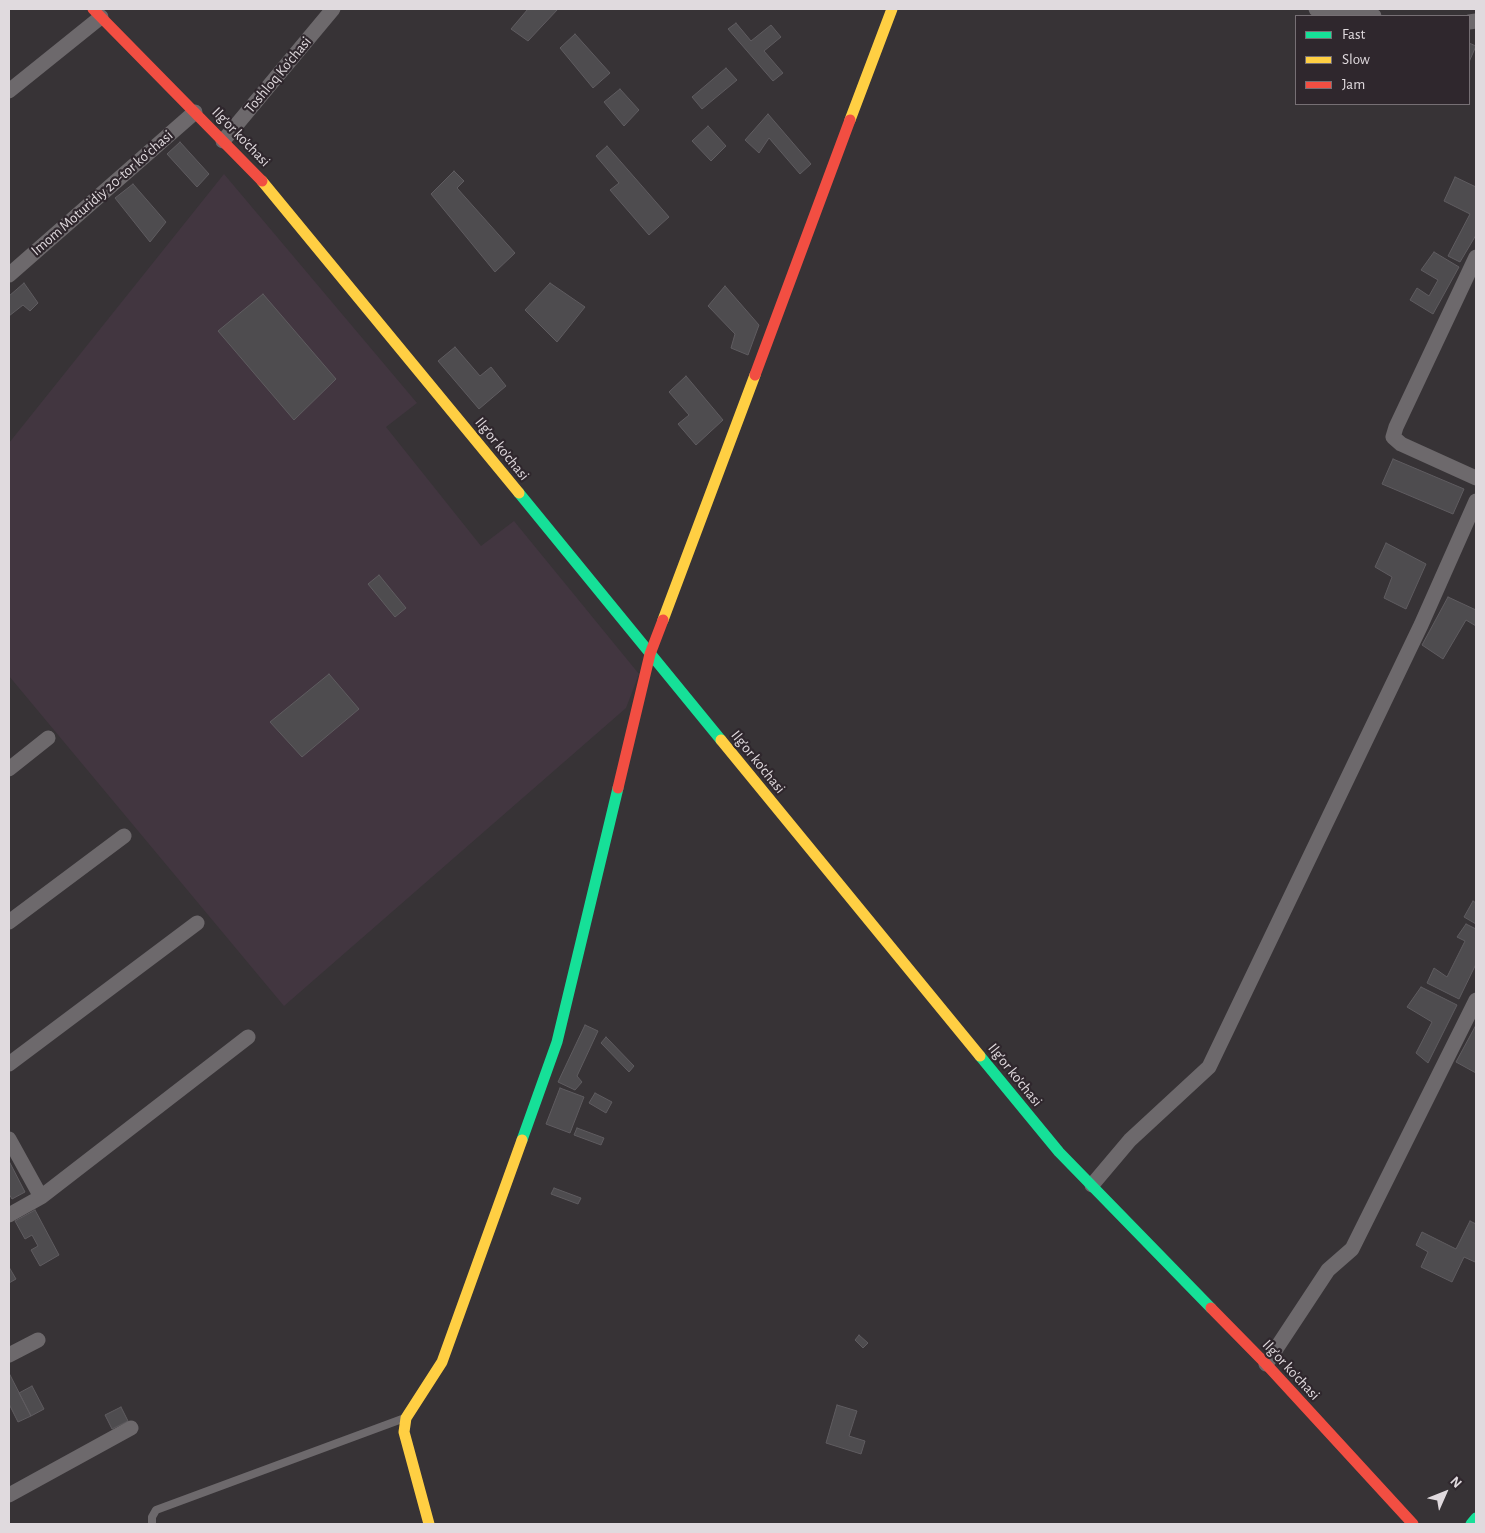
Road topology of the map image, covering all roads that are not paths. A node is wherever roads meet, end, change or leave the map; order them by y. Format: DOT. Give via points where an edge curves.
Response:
graph roads {
  1 [pos="333,9"];
  2 [pos="892,9"];
  3 [pos="1316,9"];
  4 [pos="97,13"];
  5 [pos="1366,15"];
  6 [pos="9,91"];
  7 [pos="195,112"];
  8 [pos="224,141"];
  9 [pos="1476,257"];
  10 [pos="9,275"];
  11 [pos="1476,478"];
  12 [pos="1476,501"];
  13 [pos="650,654"];
  14 [pos="48,738"];
  15 [pos="9,770"];
  16 [pos="124,836"];
  17 [pos="9,922"];
  18 [pos="197,923"];
  19 [pos="1476,1000"];
  20 [pos="248,1037"];
  21 [pos="9,1064"];
  22 [pos="9,1139"];
  23 [pos="1092,1186"];
  24 [pos="41,1196"];
  25 [pos="9,1215"];
  26 [pos="38,1340"];
  27 [pos="9,1355"];
  28 [pos="1266,1364"];
  29 [pos="406,1418"];
  30 [pos="132,1428"];
  31 [pos="9,1495"];
  32 [pos="1476,1518"];
  33 [pos="152,1524"];
  34 [pos="429,1524"];
  35 [pos="1413,1524"];
  36 [pos="1471,1524"];
  1 -- 8 [label="street, Toshloq Ko'chasi"];
  2 -- 13 [label="street"];
  3 -- 5 [label="street"];
  4 -- 6 [label="street"];
  4 -- 7 [label="street, Ilg'or ko'chasi"];
  7 -- 8 [label="street, Ilg'or ko'chasi"];
  7 -- 10 [label="street, Imom Moturidiy 20-tor koʻchasi"];
  8 -- 13 [label="street, Ilg'or ko'chasi" via="272,191"];
  9 -- 11 [label="street" via="1392,437"];
  12 -- 23 [label="street" via="1209,1067 1130,1140"];
  13 -- 23 [label="street, Ilg'or ko'chasi" via="1059,1152"];
  13 -- 29 [label="street" via="557,1042 442,1362"];
  14 -- 15 [label="street"];
  16 -- 17 [label="street"];
  18 -- 21 [label="street"];
  19 -- 28 [label="street" via="1352,1249 1328,1270"];
  20 -- 24 [label="street"];
  22 -- 24 [label="street"];
  23 -- 28 [label="street, Ilg'or ko'chasi"];
  24 -- 25 [label="street"];
  26 -- 27 [label="street"];
  28 -- 35 [label="street, Ilg'or ko'chasi"];
  29 -- 33 [label="lane" via="156,1510"];
  29 -- 34 [label="street" via="404,1432"];
  30 -- 31 [label="street"];
  32 -- 36 [label="street"];
}
